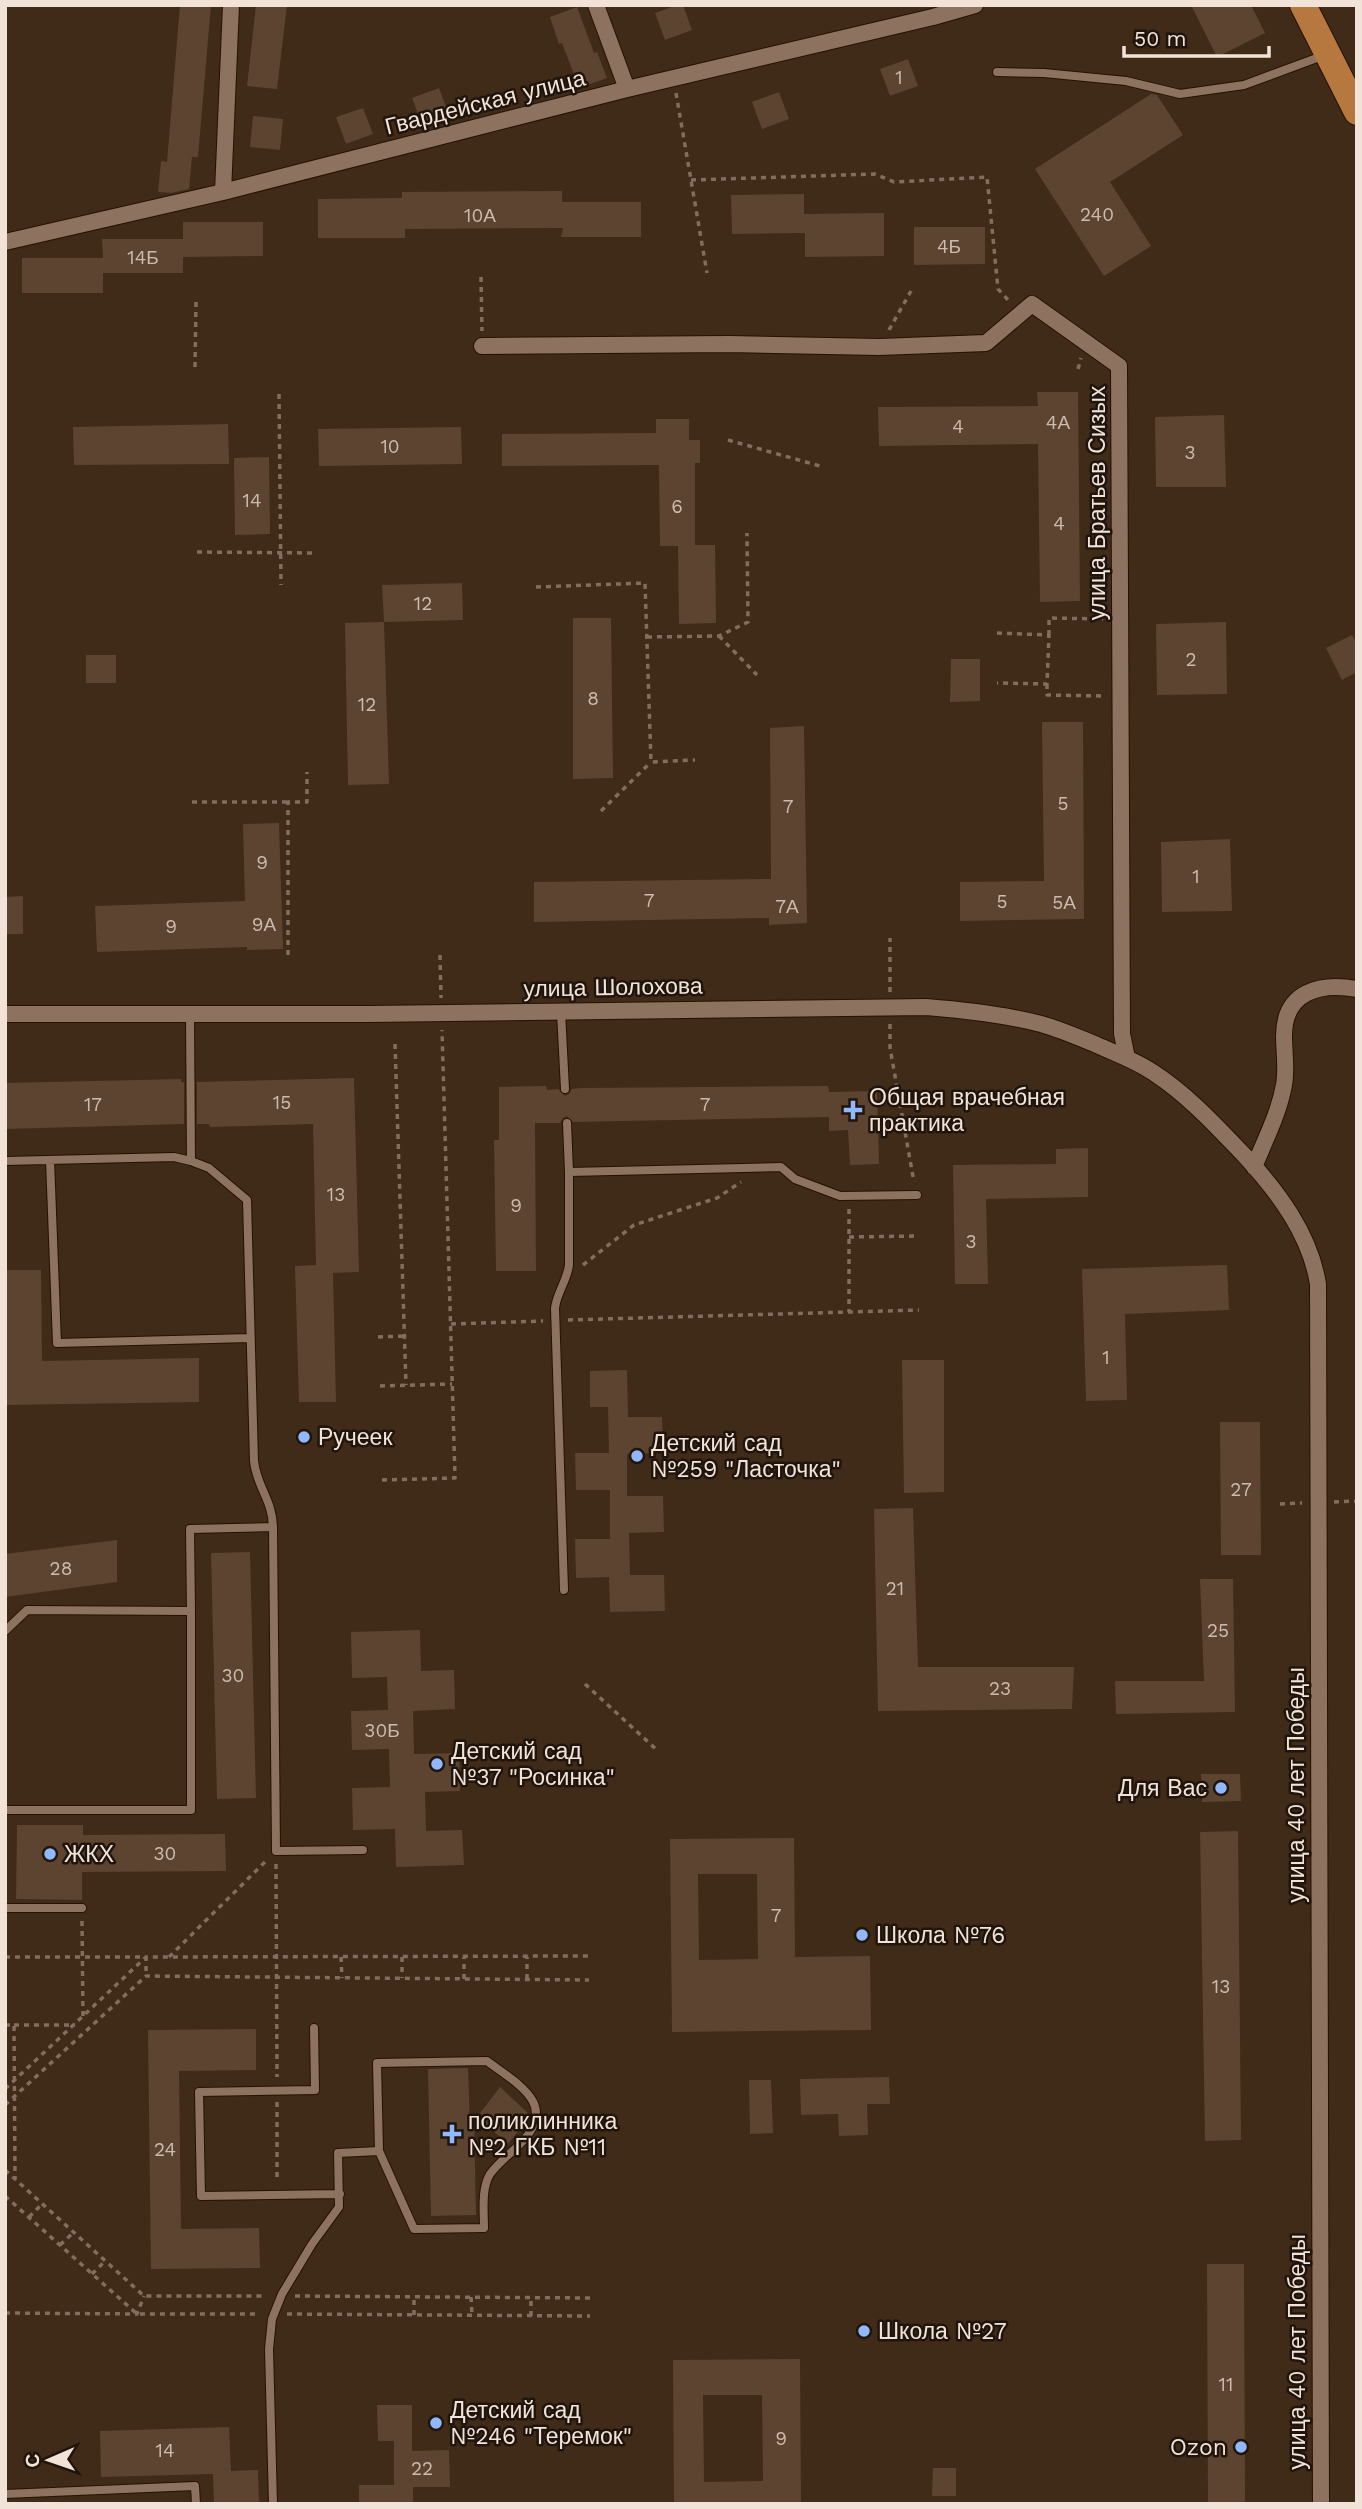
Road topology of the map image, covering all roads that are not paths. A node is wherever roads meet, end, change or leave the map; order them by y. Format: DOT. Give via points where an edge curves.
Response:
graph roads {
  1 [pos="231,5"];
  2 [pos="596,5"];
  3 [pos="975,5"];
  4 [pos="1303,5"];
  5 [pos="1327,54"];
  6 [pos="997,72"];
  7 [pos="628,89"];
  8 [pos="1357,112"];
  9 [pos="223,192"];
  10 [pos="5,242"];
  11 [pos="482,346"];
  12 [pos="1357,989"];
  13 [pos="561,1010"];
  14 [pos="5,1014"];
  15 [pos="190,1015"];
  16 [pos="1127,1058"];
  17 [pos="565,1089"];
  18 [pos="1197,1107"];
  19 [pos="567,1123"];
  20 [pos="50,1160"];
  21 [pos="5,1161"];
  22 [pos="191,1161"];
  23 [pos="1254,1167"];
  24 [pos="569,1172"];
  25 [pos="916,1195"];
  26 [pos="250,1338"];
  27 [pos="274,1527"];
  28 [pos="564,1590"];
  29 [pos="191,1611"];
  30 [pos="5,1631"];
  31 [pos="5,1810"];
  32 [pos="363,1850"];
  33 [pos="5,1908"];
  34 [pos="82,1908"];
  35 [pos="314,2028"];
  36 [pos="379,2151"];
  37 [pos="340,2193"];
  38 [pos="5,2494"];
  39 [pos="196,2504"];
  40 [pos="273,2504"];
  41 [pos="1321,2504"];
  1 -- 9 [label="street"];
  2 -- 7 [label="street"];
  3 -- 7 [label="street, Гвардейская улица"];
  4 -- 5 [label="main road"];
  5 -- 6 [label="lane" via="1244,85 1180,94 1126,81"];
  5 -- 8 [label="main road"];
  7 -- 9 [label="street, Гвардейская улица"];
  9 -- 10 [label="street, Гвардейская улица"];
  11 -- 16 [label="street, улица Братьев Сизых" via="986,343 1032,304 1119,366 1122,1034"];
  12 -- 23 [label="street" via="1342,986 1300,994 1287,1012 1283,1094"];
  13 -- 15 [label="street, улица Шолохова"];
  13 -- 16 [label="street, улица Шолохова" via="939,1008 1038,1023"];
  13 -- 17 [label="lane"];
  14 -- 15 [label="street, улица Шолохова"];
  15 -- 22 [label="lane"];
  16 -- 18 [label="street, улица Шолохова"];
  18 -- 23 [label="street, улица 40 лет Победы"];
  19 -- 24 [label="lane"];
  20 -- 21 [label="lane"];
  20 -- 22 [label="lane" via="174,1157"];
  20 -- 26 [label="lane" via="57,1343"];
  22 -- 26 [label="lane" via="209,1168 247,1200"];
  23 -- 41 [label="street, улица 40 лет Победы" via="1303,1236 1318,1284"];
  24 -- 25 [label="lane" via="781,1167 795,1179 840,1196"];
  24 -- 28 [label="lane" via="567,1277 557,1295 555,1321"];
  26 -- 27 [label="lane" via="254,1461 271,1505"];
  27 -- 29 [label="lane" via="190,1529"];
  27 -- 32 [label="lane" via="276,1851"];
  29 -- 30 [label="lane" via="27,1610"];
  29 -- 31 [label="lane" via="191,1810"];
  33 -- 34 [label="lane"];
  35 -- 37 [label="lane" via="315,2090 199,2092 201,2196"];
  36 -- 36 [label="lane" via="377,2063 487,2061 527,2093 537,2109 534,2127 490,2174 484,2228 414,2229"];
  36 -- 37 [label="lane" via="338,2153"];
  37 -- 40 [label="lane" via="336,2214 300,2263 272,2319"];
  38 -- 39 [label="lane" via="195,2486"];
}
